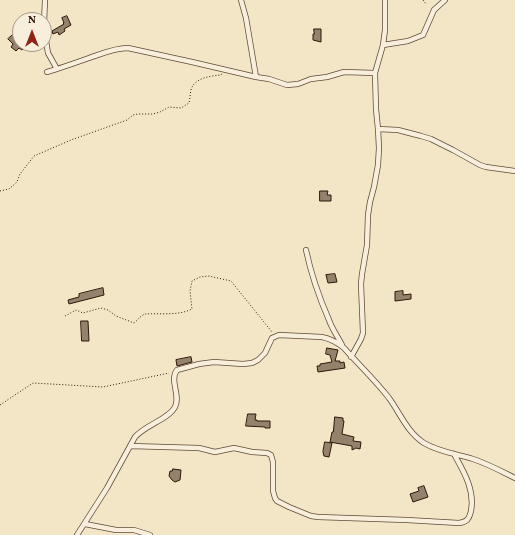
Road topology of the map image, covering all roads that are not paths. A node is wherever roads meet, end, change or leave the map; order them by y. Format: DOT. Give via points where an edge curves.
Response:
graph roads {
  1 [pos="45,0"];
  2 [pos="241,0"];
  3 [pos="385,0"];
  4 [pos="445,0"];
  5 [pos="44,12"];
  6 [pos="383,45"];
  7 [pos="48,52"];
  8 [pos="57,69"];
  9 [pos="47,72"];
  10 [pos="376,73"];
  11 [pos="256,77"];
  12 [pos="378,129"];
  13 [pos="515,171"];
  14 [pos="306,250"];
  15 [pos="344,348"];
  16 [pos="351,357"];
  17 [pos="130,446"];
  18 [pos="454,454"];
  19 [pos="515,478"];
  20 [pos="85,524"];
  21 [pos="77,535"];
  22 [pos="150,535"];
  1 -- 5 [label="street"];
  2 -- 11 [label="street"];
  3 -- 6 [label="street"];
  4 -- 6 [label="street" via="434,10 423,34 408,41"];
  6 -- 10 [label="street"];
  7 -- 8 [label="street"];
  8 -- 9 [label="street"];
  8 -- 11 [label="street" via="112,50 128,48"];
  10 -- 11 [label="street" via="344,72 291,85"];
  10 -- 12 [label="street"];
  12 -- 13 [label="street" via="398,130 431,139 480,165"];
  12 -- 16 [label="street" via="378,165 368,215 367,245 362,274 363,333"];
  14 -- 15 [label="street" via="313,279 329,322"];
  15 -- 16 [label="street"];
  15 -- 17 [label="street" via="322,337 279,335 272,338 261,357 252,363 207,363 180,369 174,378 177,400 175,407 166,416 141,431"];
  16 -- 18 [label="street" via="389,399 420,440 429,446"];
  17 -- 18 [label="street" via="200,448 215,452 234,448 267,453 273,462 275,498 288,507 311,516 462,523 468,519 472,494"];
  17 -- 20 [label="street"];
  18 -- 19 [label="street" via="480,462"];
  20 -- 21 [label="street"];
  20 -- 22 [label="street" via="116,530 134,530"];
}
